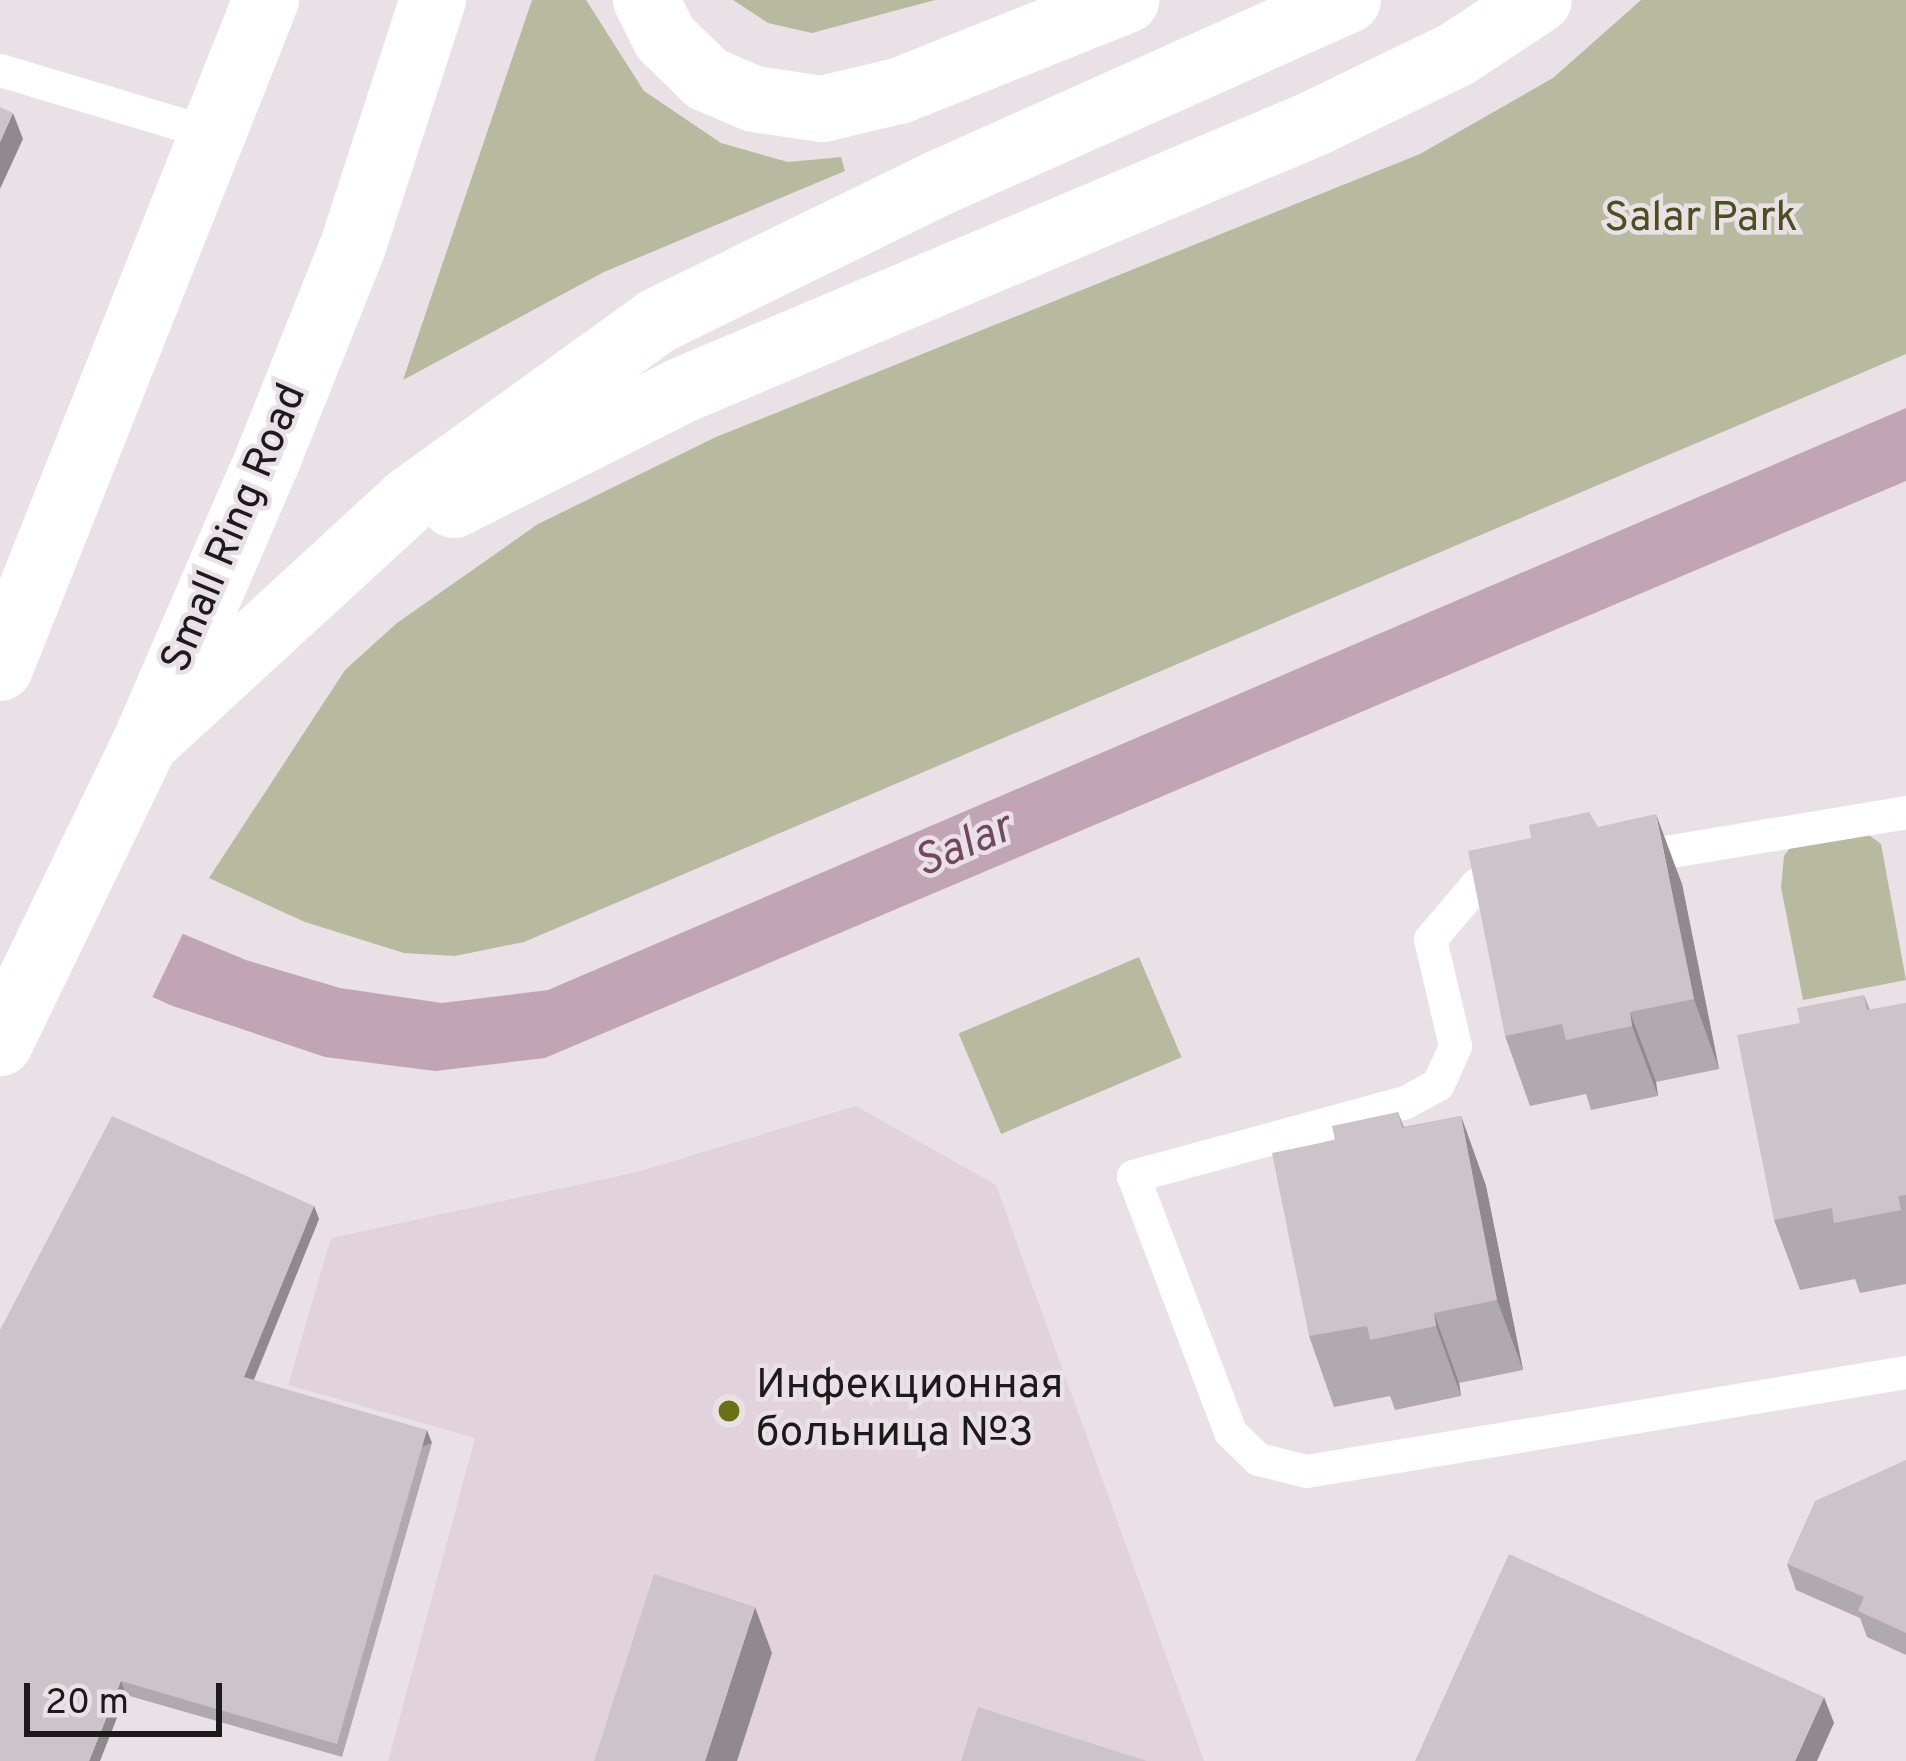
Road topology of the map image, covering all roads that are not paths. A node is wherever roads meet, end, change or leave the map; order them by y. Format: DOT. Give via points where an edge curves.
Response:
graph roads {
  1 [pos="266,0"];
  2 [pos="433,0"];
  3 [pos="646,0"];
  4 [pos="1126,0"];
  5 [pos="1348,0"];
  6 [pos="1539,0"];
  7 [pos="0,70"];
  8 [pos="217,135"];
  9 [pos="305,591"];
  10 [pos="0,668"];
  11 [pos="145,742"];
  12 [pos="1906,812"];
  13 [pos="1602,863"];
  14 [pos="1560,870"];
  15 [pos="0,1042"];
  16 [pos="1906,1372"];
  1 -- 8 [label="highway"];
  2 -- 11 [label="highway, Small Ring Road" via="352,249"];
  3 -- 4 [label="highway" via="674,50 707,79 754,98 822,109 899,91"];
  5 -- 9 [label="highway" via="721,287 591,363 409,500"];
  6 -- 9 [label="highway" via="1457,54 1313,124 685,389 490,484"];
  7 -- 8 [label="lane"];
  8 -- 10 [label="highway"];
  9 -- 11 [label="highway"];
  11 -- 15 [label="highway, Small Ring Road"];
  12 -- 13 [label="lane"];
  14 -- 16 [label="lane" via="1477,884 1430,939 1455,1046 1438,1084 1405,1102 1133,1175 1230,1432 1258,1459 1306,1471"];
}
